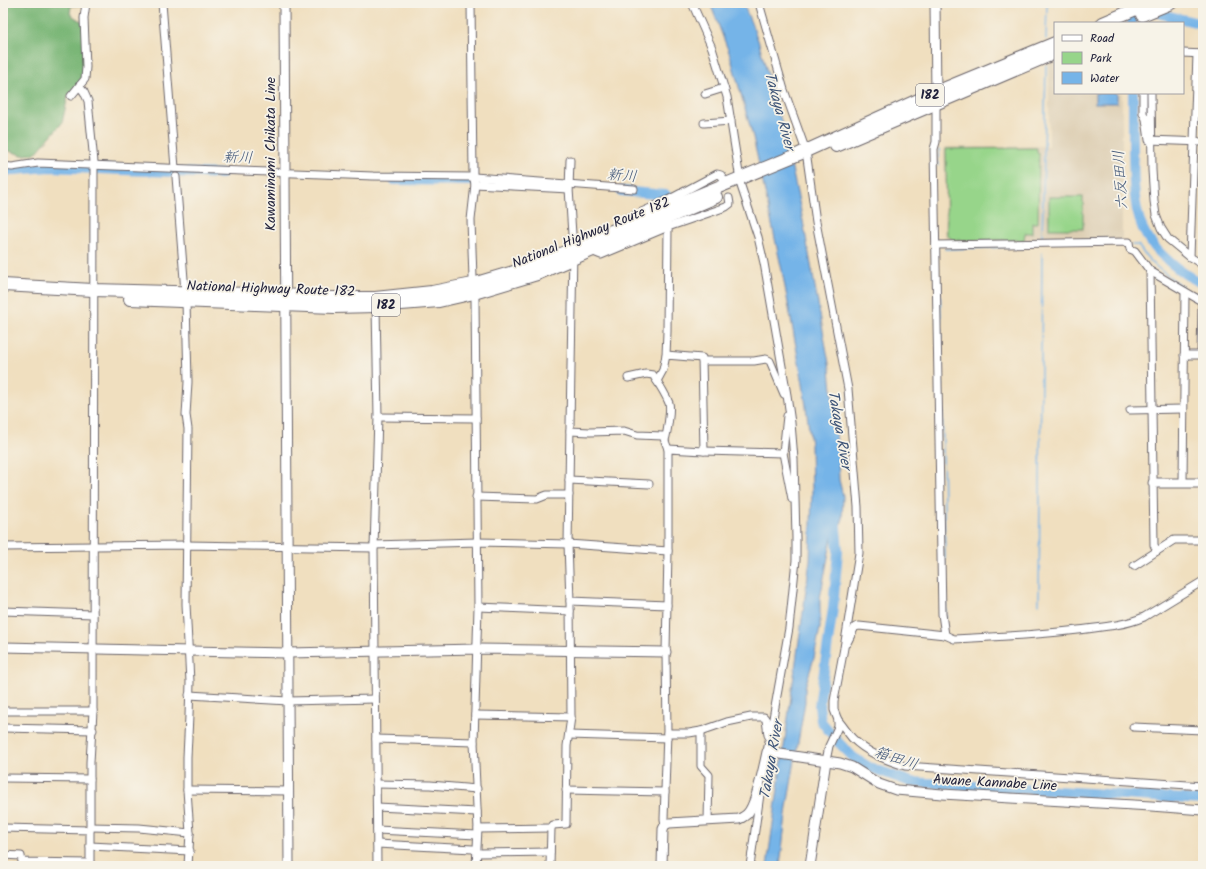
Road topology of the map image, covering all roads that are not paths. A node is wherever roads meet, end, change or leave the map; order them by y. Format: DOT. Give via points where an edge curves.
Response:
graph roads {
  1 [pos="86,3"];
  2 [pos="162,3"];
  3 [pos="284,3"];
  4 [pos="471,3"];
  5 [pos="692,3"];
  6 [pos="759,3"];
  7 [pos="935,3"];
  8 [pos="1142,11"];
  9 [pos="1106,22"];
  10 [pos="1054,43"];
  11 [pos="1054,53"];
  12 [pos="1184,53"];
  13 [pos="1200,54"];
  14 [pos="79,86"];
  15 [pos="724,88"];
  16 [pos="706,94"];
  17 [pos="1143,94"];
  18 [pos="1151,94"];
  19 [pos="71,96"];
  20 [pos="936,98"];
  21 [pos="731,121"];
  22 [pos="704,123"];
  23 [pos="1152,140"];
  24 [pos="1194,142"];
  25 [pos="1203,142"];
  26 [pos="803,156"];
  27 [pos="570,160"];
  28 [pos="3,166"];
  29 [pos="175,168"];
  30 [pos="94,169"];
  31 [pos="285,176"];
  32 [pos="176,177"];
  33 [pos="723,178"];
  34 [pos="475,181"];
  35 [pos="743,181"];
  36 [pos="570,186"];
  37 [pos="634,189"];
  38 [pos="729,198"];
  39 [pos="668,227"];
  40 [pos="602,235"];
  41 [pos="936,245"];
  42 [pos="591,251"];
  43 [pos="573,254"];
  44 [pos="1190,257"];
  45 [pos="1203,265"];
  46 [pos="1150,271"];
  47 [pos="3,286"];
  48 [pos="474,288"];
  49 [pos="1185,292"];
  50 [pos="3,294"];
  51 [pos="93,294"];
  52 [pos="185,297"];
  53 [pos="285,300"];
  54 [pos="1202,302"];
  55 [pos="376,306"];
  56 [pos="666,355"];
  57 [pos="1184,355"];
  58 [pos="1202,355"];
  59 [pos="702,361"];
  60 [pos="628,378"];
  61 [pos="657,381"];
  62 [pos="787,395"];
  63 [pos="1183,409"];
  64 [pos="1130,410"];
  65 [pos="1152,410"];
  66 [pos="790,411"];
  67 [pos="378,417"];
  68 [pos="476,418"];
  69 [pos="570,431"];
  70 [pos="665,440"];
  71 [pos="668,449"];
  72 [pos="704,451"];
  73 [pos="783,453"];
  74 [pos="569,480"];
  75 [pos="1182,482"];
  76 [pos="1153,483"];
  77 [pos="1203,483"];
  78 [pos="649,484"];
  79 [pos="569,495"];
  80 [pos="476,497"];
  81 [pos="796,508"];
  82 [pos="1203,540"];
  83 [pos="477,542"];
  84 [pos="186,544"];
  85 [pos="568,544"];
  86 [pos="93,546"];
  87 [pos="288,546"];
  88 [pos="3,547"];
  89 [pos="374,547"];
  90 [pos="668,551"];
  91 [pos="1157,551"];
  92 [pos="1134,566"];
  93 [pos="1203,581"];
  94 [pos="570,601"];
  95 [pos="667,605"];
  96 [pos="478,608"];
  97 [pos="570,611"];
  98 [pos="3,612"];
  99 [pos="93,614"];
  100 [pos="945,635"];
  101 [pos="3,647"];
  102 [pos="844,648"];
  103 [pos="93,649"];
  104 [pos="477,649"];
  105 [pos="569,650"];
  106 [pos="188,651"];
  107 [pos="375,652"];
  108 [pos="666,652"];
  109 [pos="288,653"];
  110 [pos="189,696"];
  111 [pos="375,699"];
  112 [pos="288,700"];
  113 [pos="3,711"];
  114 [pos="93,711"];
  115 [pos="475,715"];
  116 [pos="571,717"];
  117 [pos="838,724"];
  118 [pos="1133,727"];
  119 [pos="3,728"];
  120 [pos="93,730"];
  121 [pos="1203,730"];
  122 [pos="701,731"];
  123 [pos="569,735"];
  124 [pos="667,736"];
  125 [pos="376,739"];
  126 [pos="474,742"];
  127 [pos="769,742"];
  128 [pos="769,752"];
  129 [pos="824,761"];
  130 [pos="3,778"];
  131 [pos="90,779"];
  132 [pos="761,781"];
  133 [pos="376,784"];
  134 [pos="1203,786"];
  135 [pos="477,789"];
  136 [pos="187,790"];
  137 [pos="566,790"];
  138 [pos="289,791"];
  139 [pos="665,792"];
  140 [pos="377,807"];
  141 [pos="477,812"];
  142 [pos="1202,813"];
  143 [pos="708,821"];
  144 [pos="665,824"];
  145 [pos="3,828"];
  146 [pos="551,828"];
  147 [pos="90,829"];
  148 [pos="377,830"];
  149 [pos="478,832"];
  150 [pos="190,833"];
  151 [pos="377,844"];
  152 [pos="90,846"];
  153 [pos="190,851"];
  154 [pos="476,851"];
  155 [pos="550,852"];
  156 [pos="3,855"];
  157 [pos="90,864"];
  158 [pos="3,866"];
  159 [pos="188,866"];
  160 [pos="289,866"];
  161 [pos="377,866"];
  162 [pos="476,866"];
  163 [pos="550,866"];
  164 [pos="662,866"];
  165 [pos="750,866"];
  166 [pos="810,866"];
  1 -- 14 [label="street" via="85,79"];
  2 -- 29 [label="street"];
  3 -- 31 [label="street, Kawaminami Chikata Line"];
  4 -- 34 [label="street"];
  5 -- 15 [label="street" via="712,48"];
  6 -- 26 [label="street"];
  7 -- 20 [label="street"];
  8 -- 9 [label="highway"];
  10 -- 20 [label="highway, National Highway Route 182 / 182"];
  11 -- 20 [label="highway, National Highway Route 182 / 182"];
  12 -- 13 [label="street"];
  13 -- 24 [label="street"];
  14 -- 19 [label="street"];
  14 -- 30 [label="street" via="88,101"];
  15 -- 16 [label="street"];
  15 -- 21 [label="street"];
  17 -- 23 [label="street" via="1143,113"];
  18 -- 23 [label="street"];
  20 -- 26 [label="highway, National Highway Route 182 / 182"];
  20 -- 41 [label="street"];
  21 -- 22 [label="street"];
  21 -- 35 [label="street"];
  23 -- 24 [label="street"];
  23 -- 44 [label="street" via="1152,178 1156,215 1168,239"];
  24 -- 25 [label="street"];
  24 -- 44 [label="street"];
  26 -- 35 [label="highway, National Highway Route 182 / 182"];
  26 -- 102 [label="street" via="848,389 858,499 859,553"];
  27 -- 36 [label="street"];
  28 -- 30 [label="street" via="38,163"];
  29 -- 30 [label="street"];
  29 -- 31 [label="street"];
  30 -- 51 [label="street"];
  31 -- 34 [label="street" via="373,176"];
  31 -- 53 [label="street, Kawaminami Chikata Line"];
  32 -- 52 [label="street"];
  33 -- 40 [label="street" via="717,174 604,229"];
  34 -- 36 [label="street"];
  34 -- 48 [label="street" via="471,220"];
  35 -- 40 [label="highway, National Highway Route 182 / 182"];
  35 -- 42 [label="highway, National Highway Route 182 / 182"];
  35 -- 62 [label="street" via="764,263"];
  36 -- 37 [label="street"];
  36 -- 43 [label="street"];
  38 -- 39 [label="street" via="730,204 726,207"];
  39 -- 42 [label="street" via="601,255"];
  39 -- 56 [label="street"];
  40 -- 43 [label="highway, National Highway Route 182 / 182"];
  41 -- 46 [label="street" via="1128,242 1130,249 1135,251"];
  41 -- 100 [label="street" via="942,614"];
  42 -- 43 [label="highway, National Highway Route 182 / 182"];
  43 -- 48 [label="highway, National Highway Route 182 / 182"];
  43 -- 69 [label="street"];
  44 -- 45 [label="street"];
  46 -- 49 [label="street"];
  46 -- 65 [label="street"];
  47 -- 51 [label="highway, National Highway Route 182 / 182"];
  48 -- 53 [label="highway, National Highway Route 182 / 182" via="375,298"];
  48 -- 55 [label="highway, National Highway Route 182 / 182" via="439,300"];
  48 -- 68 [label="street"];
  49 -- 54 [label="street"];
  49 -- 57 [label="street"];
  50 -- 51 [label="highway, National Highway Route 182 / 182"];
  51 -- 52 [label="highway, National Highway Route 182 / 182"];
  51 -- 86 [label="street"];
  52 -- 53 [label="highway, National Highway Route 182 / 182"];
  52 -- 84 [label="street" via="188,382"];
  53 -- 55 [label="highway, National Highway Route 182 / 182" via="334,307"];
  53 -- 87 [label="street, Kawaminami Chikata Line"];
  54 -- 58 [label="street"];
  55 -- 67 [label="street"];
  56 -- 59 [label="street" via="702,358"];
  56 -- 61 [label="street" via="663,370"];
  57 -- 58 [label="street"];
  57 -- 63 [label="street"];
  59 -- 62 [label="street" via="766,359 770,361"];
  59 -- 72 [label="street"];
  60 -- 61 [label="street" via="646,374 653,375"];
  61 -- 70 [label="street" via="669,404"];
  62 -- 66 [label="street"];
  63 -- 65 [label="street"];
  63 -- 75 [label="street"];
  64 -- 65 [label="street"];
  65 -- 76 [label="street"];
  66 -- 73 [label="street"];
  66 -- 81 [label="street"];
  67 -- 68 [label="street"];
  67 -- 89 [label="street"];
  68 -- 80 [label="street"];
  69 -- 70 [label="street" via="624,431 637,435 664,436"];
  69 -- 74 [label="street"];
  70 -- 71 [label="street"];
  71 -- 72 [label="street"];
  71 -- 90 [label="street"];
  72 -- 73 [label="street"];
  73 -- 81 [label="street"];
  74 -- 78 [label="street"];
  74 -- 79 [label="street"];
  75 -- 76 [label="street"];
  75 -- 77 [label="street"];
  76 -- 91 [label="street" via="1154,545"];
  79 -- 80 [label="street" via="547,495 537,500"];
  79 -- 85 [label="street"];
  80 -- 83 [label="street"];
  81 -- 127 [label="street" via="796,560 789,628"];
  82 -- 91 [label="street" via="1174,540"];
  83 -- 85 [label="street"];
  83 -- 89 [label="street"];
  83 -- 96 [label="street"];
  84 -- 86 [label="street"];
  84 -- 87 [label="street"];
  84 -- 106 [label="street"];
  85 -- 90 [label="street"];
  85 -- 94 [label="street"];
  86 -- 88 [label="street"];
  86 -- 99 [label="street"];
  87 -- 89 [label="street"];
  87 -- 109 [label="street, Kawaminami Chikata Line"];
  89 -- 107 [label="street"];
  90 -- 95 [label="street"];
  91 -- 92 [label="street"];
  93 -- 100 [label="street" via="1144,617 1118,625 1039,635 954,639"];
  94 -- 95 [label="street"];
  94 -- 97 [label="street"];
  95 -- 108 [label="street"];
  96 -- 97 [label="street"];
  96 -- 104 [label="street"];
  97 -- 105 [label="street"];
  98 -- 99 [label="street"];
  99 -- 103 [label="street"];
  100 -- 102 [label="street" via="859,626 855,627"];
  101 -- 103 [label="street"];
  102 -- 117 [label="street" via="834,701"];
  103 -- 106 [label="street"];
  103 -- 114 [label="street"];
  104 -- 105 [label="street"];
  104 -- 107 [label="street"];
  104 -- 115 [label="street"];
  105 -- 108 [label="street"];
  105 -- 116 [label="street"];
  106 -- 109 [label="street"];
  106 -- 110 [label="street"];
  107 -- 109 [label="street"];
  107 -- 111 [label="street"];
  108 -- 124 [label="street"];
  109 -- 112 [label="street, Kawaminami Chikata Line"];
  110 -- 112 [label="street"];
  110 -- 136 [label="street"];
  111 -- 112 [label="street"];
  111 -- 125 [label="street"];
  112 -- 138 [label="street, Kawaminami Chikata Line"];
  113 -- 114 [label="street"];
  114 -- 120 [label="street"];
  115 -- 116 [label="street"];
  115 -- 126 [label="street"];
  116 -- 123 [label="street"];
  117 -- 129 [label="street"];
  117 -- 134 [label="street" via="867,750 906,766"];
  118 -- 121 [label="street"];
  119 -- 120 [label="street"];
  120 -- 131 [label="street"];
  122 -- 124 [label="street"];
  122 -- 127 [label="street" via="727,722 764,717"];
  122 -- 143 [label="street" via="701,766 709,775"];
  123 -- 124 [label="street"];
  123 -- 137 [label="street"];
  124 -- 139 [label="street"];
  125 -- 126 [label="street"];
  125 -- 133 [label="street"];
  126 -- 135 [label="street"];
  127 -- 128 [label="street"];
  128 -- 129 [label="street, Awane Kannabe Line"];
  128 -- 132 [label="street"];
  129 -- 142 [label="street, Awane Kannabe Line" via="852,767 879,784 896,790 1151,806"];
  129 -- 166 [label="street"];
  130 -- 131 [label="street"];
  131 -- 147 [label="street"];
  132 -- 143 [label="street" via="747,815 739,819"];
  132 -- 165 [label="street"];
  133 -- 135 [label="street"];
  133 -- 140 [label="street"];
  135 -- 141 [label="street"];
  136 -- 138 [label="street"];
  136 -- 150 [label="street"];
  137 -- 139 [label="street"];
  137 -- 146 [label="street" via="566,824 553,825"];
  138 -- 160 [label="street, Kawaminami Chikata Line"];
  139 -- 144 [label="street"];
  140 -- 141 [label="street"];
  140 -- 148 [label="street"];
  141 -- 149 [label="street"];
  143 -- 144 [label="street"];
  144 -- 164 [label="street"];
  145 -- 147 [label="street"];
  146 -- 149 [label="street"];
  146 -- 155 [label="street"];
  147 -- 150 [label="street" via="139,828"];
  147 -- 152 [label="street"];
  148 -- 149 [label="street"];
  148 -- 151 [label="street"];
  149 -- 154 [label="street"];
  150 -- 153 [label="street"];
  151 -- 154 [label="street"];
  151 -- 161 [label="street"];
  152 -- 153 [label="street"];
  152 -- 157 [label="street"];
  153 -- 159 [label="street"];
  154 -- 155 [label="street"];
  154 -- 162 [label="street"];
  155 -- 163 [label="street"];
  156 -- 157 [label="street" via="21,856 22,862"];
  156 -- 158 [label="street"];
}
